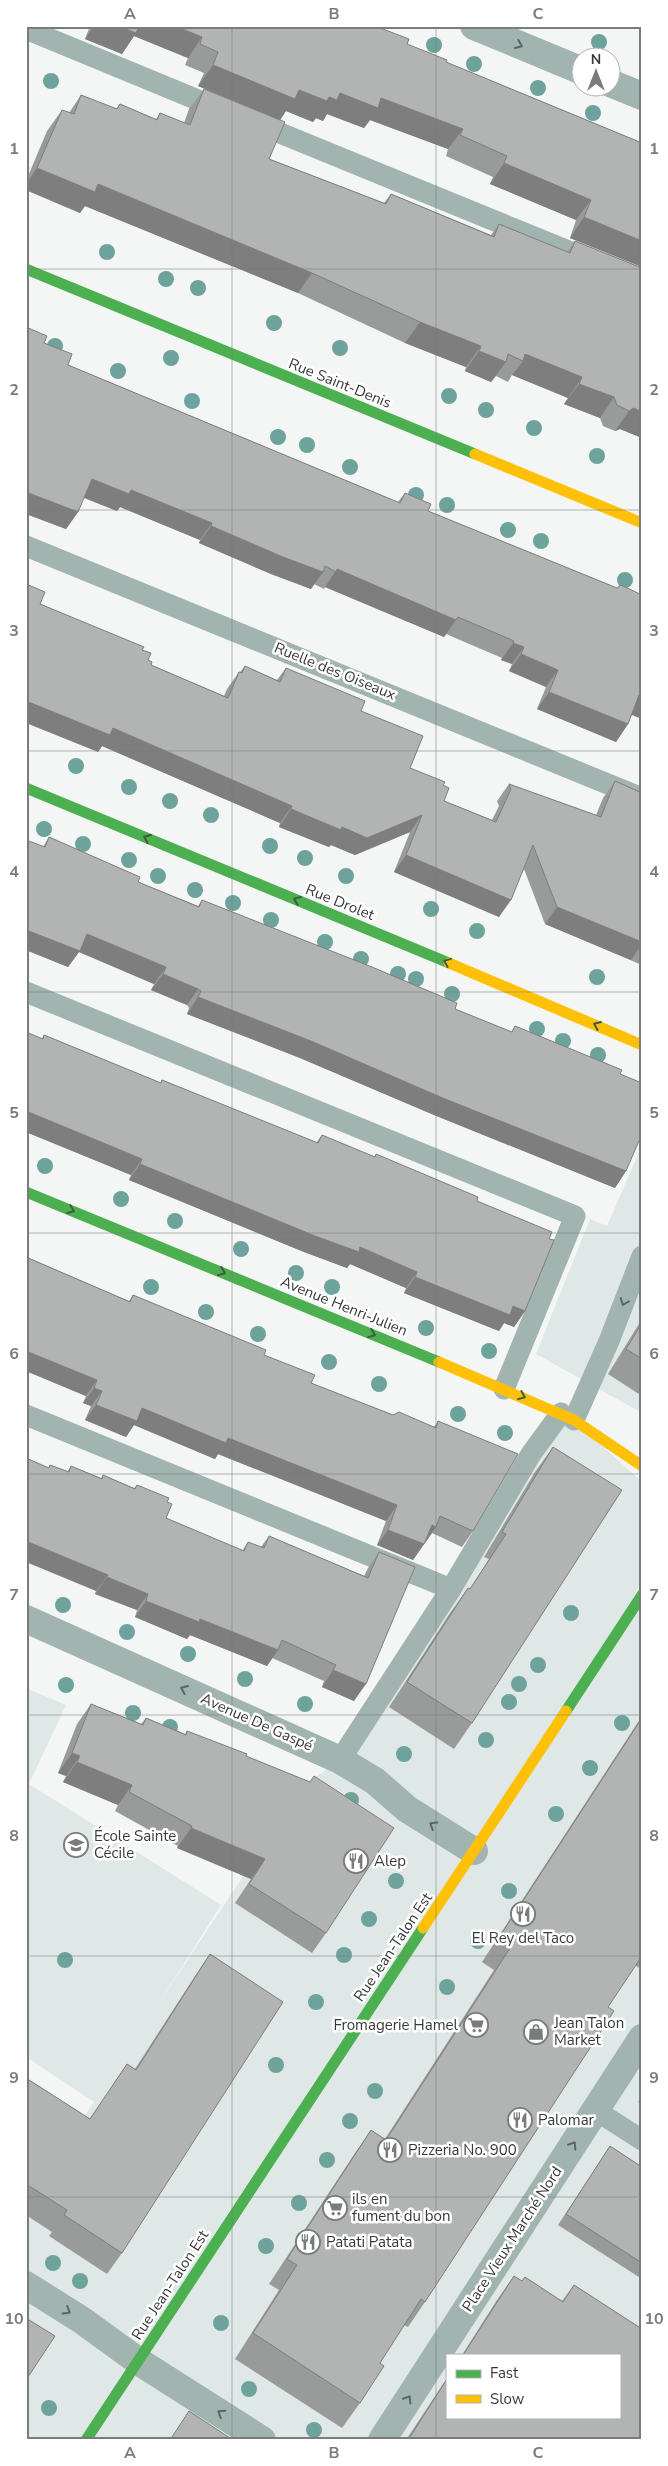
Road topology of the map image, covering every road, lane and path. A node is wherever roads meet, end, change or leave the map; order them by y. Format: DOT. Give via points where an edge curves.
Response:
graph roads {
  1 [pos="474,26"];
  2 [pos="26,28"];
  3 [pos="570,66"];
  4 [pos="620,87"];
  5 [pos="642,96"];
  6 [pos="26,269"];
  7 [pos="642,281"];
  8 [pos="642,523"];
  9 [pos="26,546"];
  10 [pos="26,788"];
  11 [pos="642,798"];
  12 [pos="26,992"];
  13 [pos="642,1045"];
  14 [pos="26,1192"];
  15 [pos="642,1256"];
  16 [pos="504,1389"];
  17 [pos="26,1415"];
  18 [pos="567,1417"];
  19 [pos="642,1466"];
  20 [pos="451,1589"];
  21 [pos="642,1595"];
  22 [pos="26,1619"];
  23 [pos="340,1760"];
  24 [pos="474,1851"];
  25 [pos="642,2038"];
  26 [pos="595,2110"];
  27 [pos="642,2140"];
  28 [pos="26,2285"];
  29 [pos="138,2361"];
  30 [pos="86,2440"];
  31 [pos="262,2440"];
  32 [pos="382,2440"];
  1 -- 3 [label="street, one-way"];
  2 -- 7 [label="lane"];
  4 -- 5 [label="street"];
  6 -- 8 [label="main road, Rue Saint-Denis"];
  9 -- 11 [label="lane, Ruelle des Oiseaux"];
  13 -- 10 [label="main road, Rue Drolet, one-way"];
  12 -- 16 [label="lane" via="574,1216"];
  14 -- 16 [label="main road, Avenue Henri-Julien, one-way"];
  15 -- 18 [label="lane, one-way" via="609,1341"];
  16 -- 18 [label="main road, Avenue Henri-Julien, one-way"];
  17 -- 20 [label="lane"];
  18 -- 19 [label="main road, Avenue Henri-Julien"];
  18 -- 20 [label="lane" via="530,1454"];
  20 -- 23 [label="lane"];
  21 -- 24 [label="main road, Rue Jean-Talon Est"];
  23 -- 22 [label="street, Avenue De Gaspé, one-way"];
  24 -- 23 [label="street, Avenue De Gaspé, one-way" via="407,1809 375,1781"];
  24 -- 29 [label="main road, Rue Jean-Talon Est"];
  25 -- 26 [label="street, Place Vieux Marché Nord"];
  26 -- 27 [label="lane"];
  32 -- 26 [label="street, Place Vieux Marché Nord, one-way"];
  28 -- 29 [label="street, one-way"];
  29 -- 30 [label="main road, Rue Jean-Talon Est"];
  31 -- 29 [label="street, one-way"];
}
